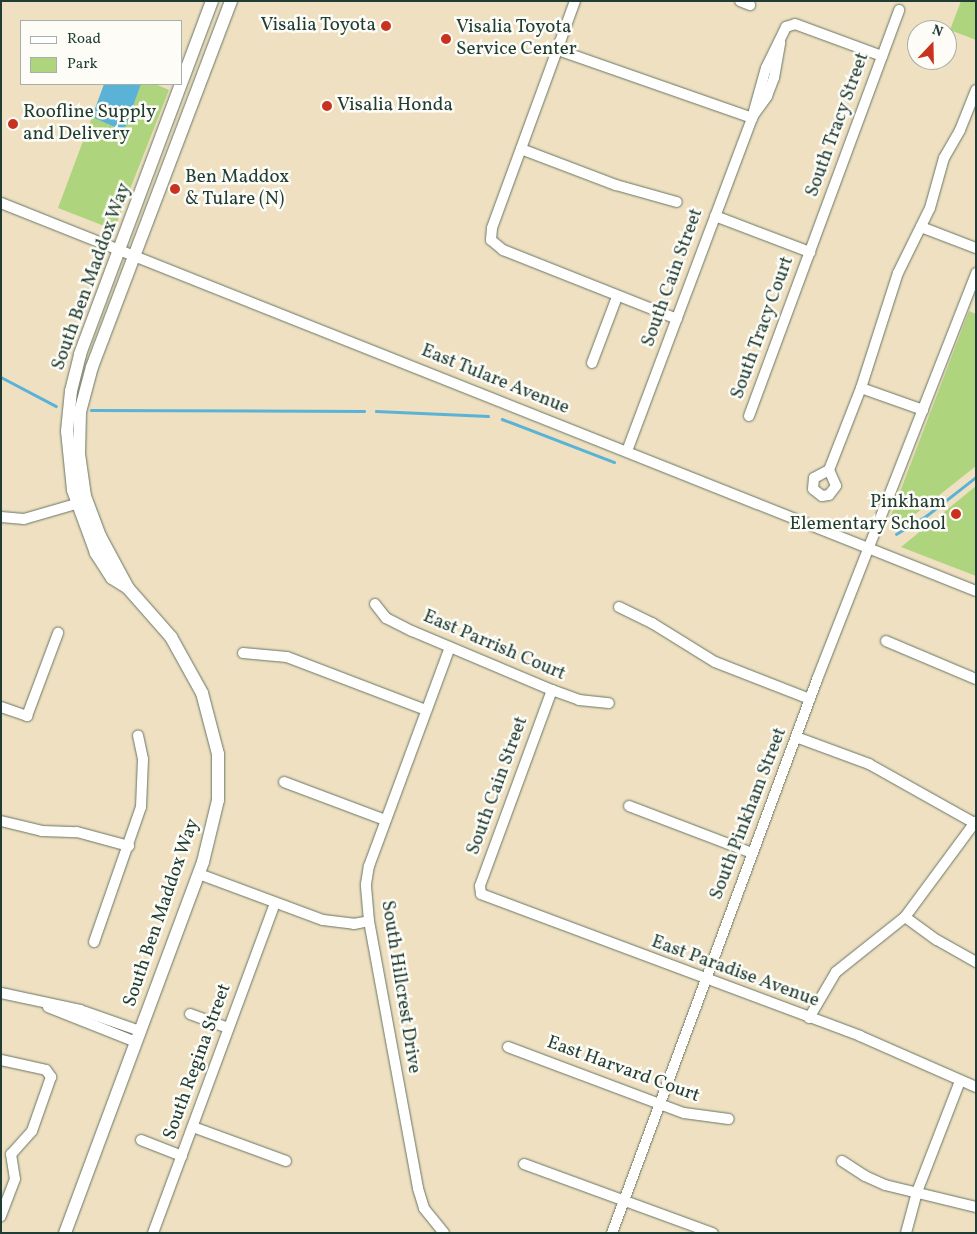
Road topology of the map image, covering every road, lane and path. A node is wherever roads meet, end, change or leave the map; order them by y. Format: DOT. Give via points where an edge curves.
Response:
graph roads {
  1 [pos="212,1"];
  2 [pos="222,1"];
  3 [pos="231,1"];
  4 [pos="575,1"];
  5 [pos="898,10"];
  6 [pos="226,18"];
  7 [pos="558,50"];
  8 [pos="882,56"];
  9 [pos="182,83"];
  10 [pos="181,85"];
  11 [pos="976,90"];
  12 [pos="752,118"];
  13 [pos="521,149"];
  14 [pos="677,202"];
  15 [pos="1,203"];
  16 [pos="716,216"];
  17 [pos="921,227"];
  18 [pos="976,248"];
  19 [pos="121,250"];
  20 [pos="810,252"];
  21 [pos="136,256"];
  22 [pos="976,272"];
  23 [pos="617,297"];
  24 [pos="676,319"];
  25 [pos="592,363"];
  26 [pos="861,388"];
  27 [pos="923,410"];
  28 [pos="750,416"];
  29 [pos="627,451"];
  30 [pos="828,470"];
  31 [pos="76,504"];
  32 [pos="1,517"];
  33 [pos="870,549"];
  34 [pos="128,588"];
  35 [pos="976,591"];
  36 [pos="375,604"];
  37 [pos="619,607"];
  38 [pos="58,633"];
  39 [pos="886,641"];
  40 [pos="450,647"];
  41 [pos="243,652"];
  42 [pos="976,679"];
  43 [pos="552,690"];
  44 [pos="810,699"];
  45 [pos="609,703"];
  46 [pos="1,706"];
  47 [pos="426,710"];
  48 [pos="138,736"];
  49 [pos="796,738"];
  50 [pos="284,782"];
  51 [pos="629,806"];
  52 [pos="385,820"];
  53 [pos="1,821"];
  54 [pos="975,823"];
  55 [pos="129,846"];
  56 [pos="752,853"];
  57 [pos="198,874"];
  58 [pos="481,894"];
  59 [pos="275,903"];
  60 [pos="905,917"];
  61 [pos="369,921"];
  62 [pos="94,942"];
  63 [pos="976,962"];
  64 [pos="706,980"];
  65 [pos="1,993"];
  66 [pos="190,1014"];
  67 [pos="809,1018"];
  68 [pos="228,1028"];
  69 [pos="138,1036"];
  70 [pos="508,1047"];
  71 [pos="1,1060"];
  72 [pos="960,1081"];
  73 [pos="976,1087"];
  74 [pos="659,1104"];
  75 [pos="729,1119"];
  76 [pos="193,1127"];
  77 [pos="141,1140"];
  78 [pos="6,1152"];
  79 [pos="182,1156"];
  80 [pos="286,1161"];
  81 [pos="842,1161"];
  82 [pos="524,1164"];
  83 [pos="917,1192"];
  84 [pos="623,1201"];
  85 [pos="976,1207"];
  86 [pos="1,1216"];
  87 [pos="65,1233"];
  88 [pos="153,1233"];
  89 [pos="444,1233"];
  90 [pos="612,1233"];
  91 [pos="713,1233"];
  92 [pos="906,1233"];
  1 -- 9 [label="main road, South Ben Maddox Way"];
  2 -- 6 [label="main road" via="220,12"];
  3 -- 6 [label="main road, South Ben Maddox Way"];
  4 -- 7 [label="street"];
  5 -- 8 [label="street, South Tracy Street"];
  6 -- 21 [label="main road, South Ben Maddox Way"];
  7 -- 12 [label="street"];
  7 -- 13 [label="street"];
  8 -- 12 [label="street, South Cain Street" via="790,24 780,41 774,78 767,96"];
  8 -- 20 [label="street, South Tracy Street"];
  10 -- 19 [label="main road, South Ben Maddox Way"];
  11 -- 17 [label="street" via="960,130 944,158 936,194"];
  12 -- 16 [label="street, South Cain Street"];
  13 -- 14 [label="street" via="616,185"];
  13 -- 23 [label="street" via="492,228 491,240 503,250"];
  15 -- 19 [label="street, East Tulare Avenue"];
  16 -- 20 [label="street"];
  16 -- 24 [label="street, South Cain Street"];
  17 -- 18 [label="street"];
  17 -- 26 [label="street" via="898,272"];
  19 -- 21 [label="street, East Tulare Avenue"];
  19 -- 31 [label="main road, South Ben Maddox Way" via="72,380 67,447"];
  20 -- 28 [label="street, South Tracy Court"];
  21 -- 29 [label="street, East Tulare Avenue"];
  21 -- 34 [label="main road, South Ben Maddox Way" via="90,375 78,436 81,473 89,509"];
  22 -- 27 [label="street, South Pinkham Street"];
  23 -- 24 [label="street"];
  23 -- 25 [label="street"];
  24 -- 29 [label="street, South Cain Street"];
  26 -- 27 [label="street"];
  26 -- 30 [label="street"];
  27 -- 33 [label="street, South Pinkham Street"];
  29 -- 33 [label="street, East Tulare Avenue"];
  31 -- 32 [label="street" via="24,519"];
  31 -- 34 [label="main road, South Ben Maddox Way" via="99,558 112,578"];
  33 -- 35 [label="street, East Tulare Avenue"];
  33 -- 44 [label="street, South Pinkham Street"];
  34 -- 57 [label="main road, South Ben Maddox Way" via="167,631 186,658 212,723 218,760 218,794 212,830"];
  36 -- 40 [label="street, East Parrish Court" via="386,618"];
  37 -- 44 [label="street" via="652,623 715,662"];
  38 -- 46 [label="street" via="27,716"];
  39 -- 42 [label="street"];
  40 -- 43 [label="street, East Parrish Court"];
  40 -- 47 [label="street, South Hillcrest Drive"];
  41 -- 47 [label="street" via="287,657"];
  43 -- 45 [label="street, East Parrish Court" via="579,700"];
  43 -- 58 [label="street, South Cain Street" via="480,886"];
  44 -- 49 [label="street, South Pinkham Street"];
  47 -- 52 [label="street, South Hillcrest Drive"];
  48 -- 55 [label="street" via="143,783 141,807"];
  49 -- 54 [label="street" via="869,764"];
  49 -- 56 [label="street, South Pinkham Street"];
  50 -- 52 [label="street"];
  51 -- 56 [label="street"];
  52 -- 61 [label="street, South Hillcrest Drive" via="366,884"];
  53 -- 55 [label="street" via="42,831 76,832"];
  54 -- 60 [label="street"];
  55 -- 62 [label="street"];
  56 -- 64 [label="street, South Pinkham Street"];
  57 -- 59 [label="street"];
  57 -- 69 [label="main road, South Ben Maddox Way"];
  58 -- 64 [label="street, East Paradise Avenue"];
  59 -- 61 [label="street" via="323,920 354,924"];
  59 -- 68 [label="street, South Regina Street"];
  60 -- 63 [label="street"];
  60 -- 67 [label="street" via="836,972"];
  61 -- 89 [label="street, South Hillcrest Drive" via="418,1188 434,1222"];
  64 -- 67 [label="street, East Paradise Avenue"];
  64 -- 74 [label="street, South Pinkham Street"];
  65 -- 69 [label="street" via="80,1010"];
  66 -- 68 [label="street"];
  67 -- 72 [label="street, East Paradise Avenue" via="898,1052"];
  68 -- 76 [label="street, South Regina Street"];
  69 -- 87 [label="main road, South Ben Maddox Way"];
  70 -- 74 [label="street, East Harvard Court"];
  71 -- 78 [label="street" via="46,1070 51,1077 32,1131"];
  72 -- 73 [label="street, East Paradise Avenue"];
  72 -- 83 [label="street"];
  74 -- 75 [label="street, East Harvard Court" via="684,1113"];
  74 -- 84 [label="street, South Pinkham Street"];
  76 -- 79 [label="street, South Regina Street"];
  76 -- 80 [label="street"];
  77 -- 79 [label="street"];
  78 -- 86 [label="street" via="15,1179"];
  79 -- 88 [label="street, South Regina Street"];
  81 -- 83 [label="street" via="878,1182"];
  82 -- 84 [label="street"];
  83 -- 85 [label="street"];
  83 -- 92 [label="street"];
  84 -- 90 [label="street, South Pinkham Street"];
  84 -- 91 [label="street"];
}
